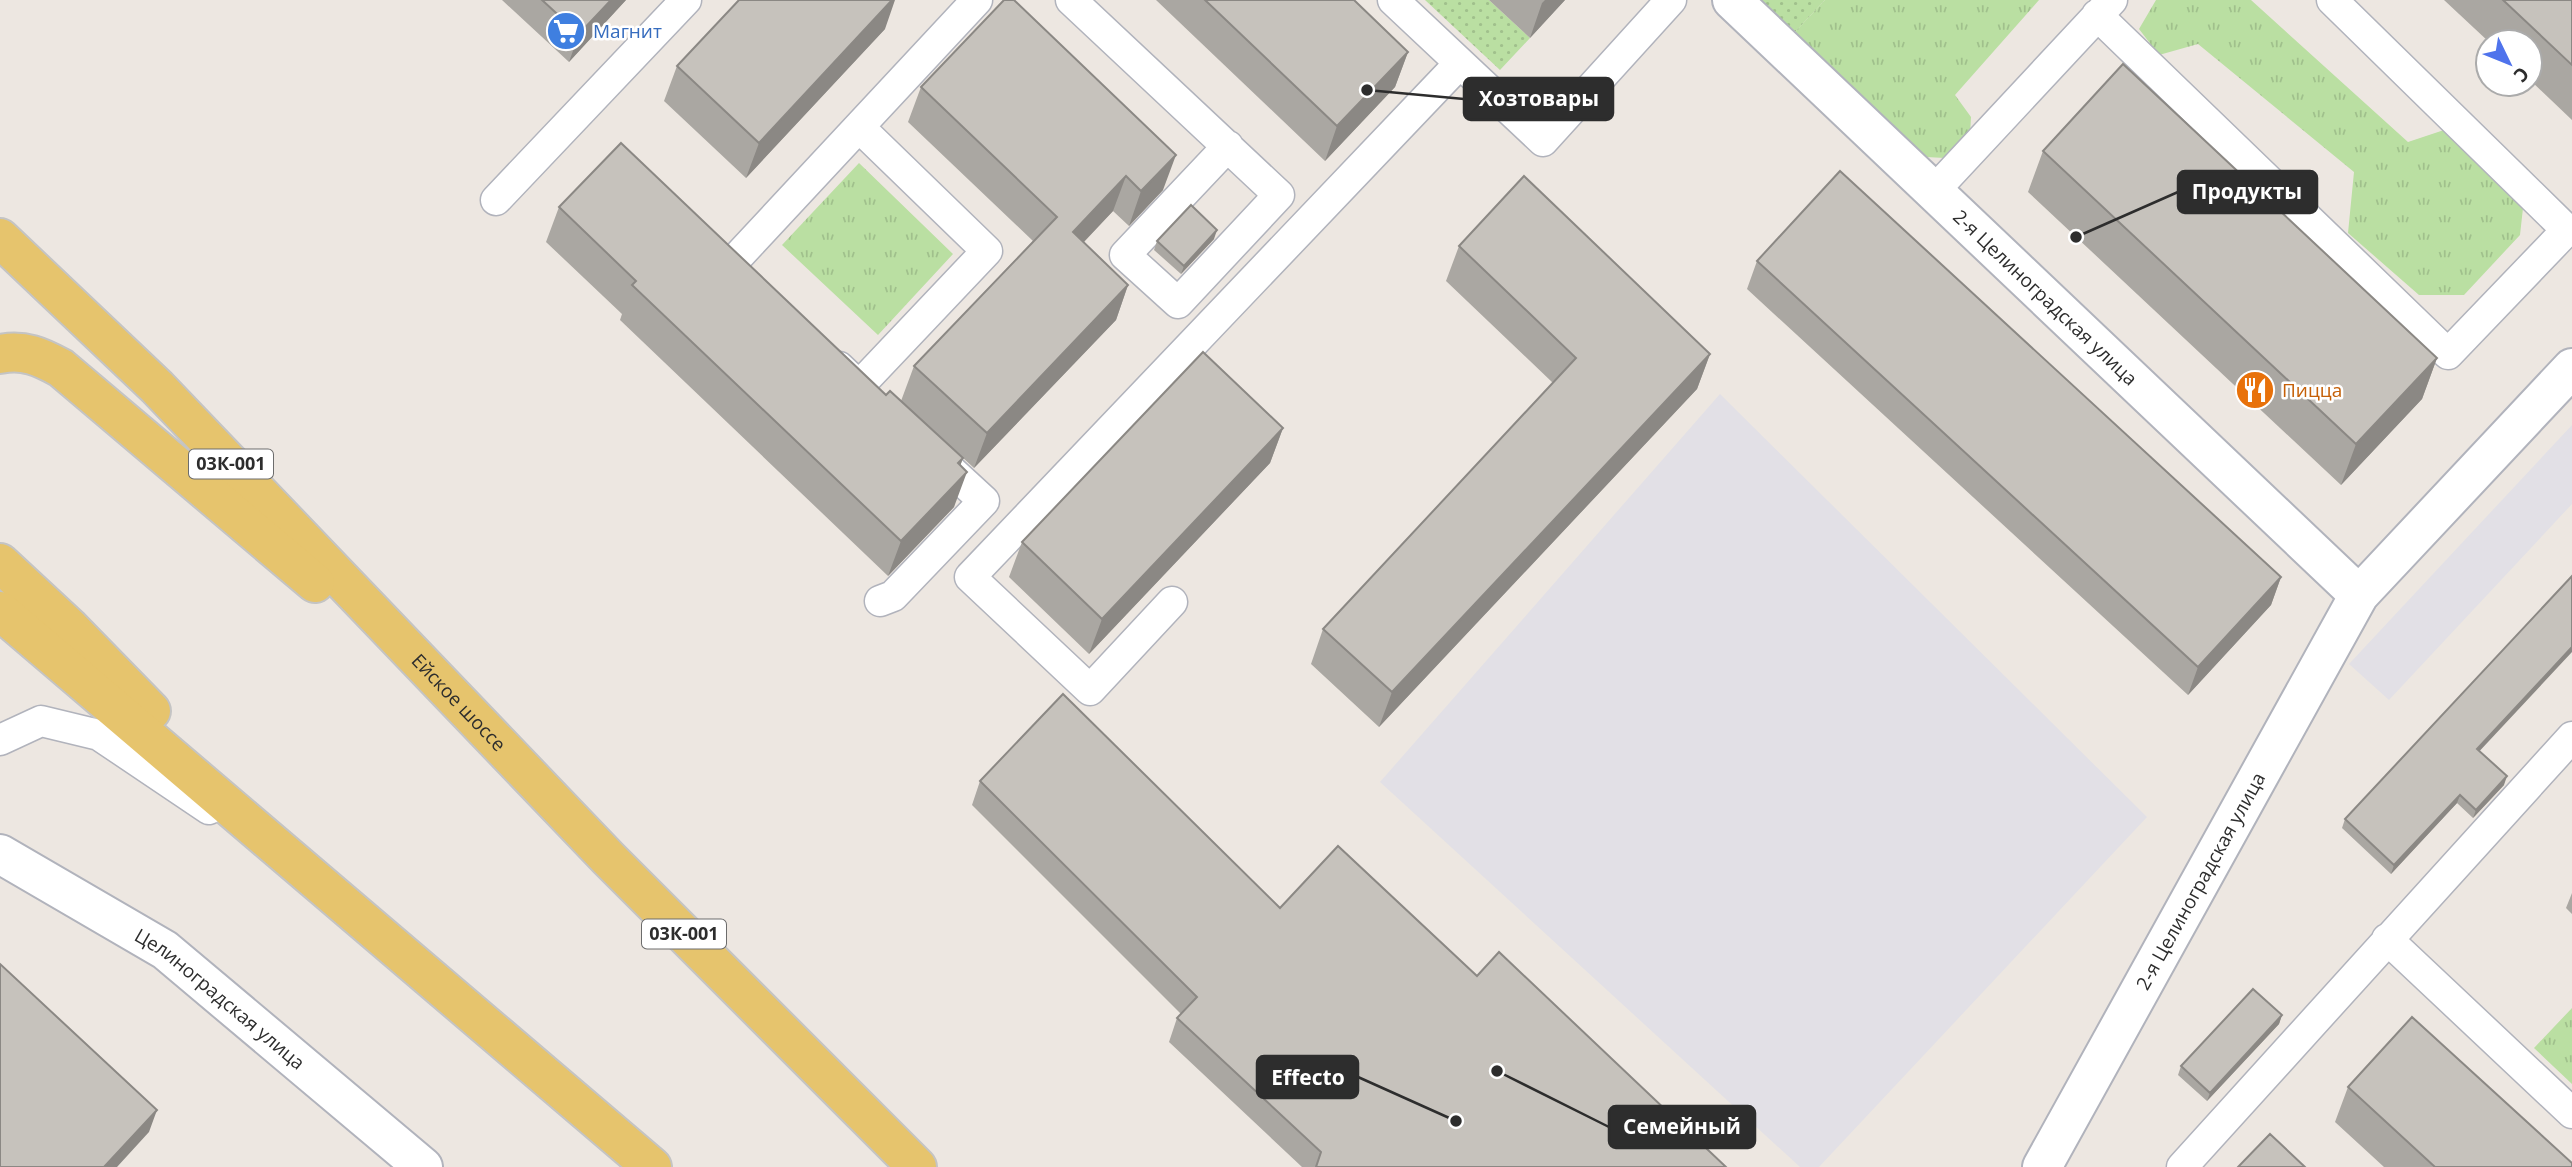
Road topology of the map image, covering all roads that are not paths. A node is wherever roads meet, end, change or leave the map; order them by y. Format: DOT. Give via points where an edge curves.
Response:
graph roads {
  1 [pos="686,0"];
  2 [pos="978,0"];
  3 [pos="1071,0"];
  4 [pos="1393,0"];
  5 [pos="1671,0"];
  6 [pos="1732,0"];
  7 [pos="2332,0"];
  8 [pos="2105,8"];
  9 [pos="1460,63"];
  10 [pos="859,127"];
  11 [pos="1228,146"];
  12 [pos="1933,192"];
  13 [pos="496,200"];
  14 [pos="0,238"];
  15 [pos="732,264"];
  16 [pos="820,348"];
  17 [pos="0,354"];
  18 [pos="2572,368"];
  19 [pos="859,386"];
  20 [pos="882,408"];
  21 [pos="913,436"];
  22 [pos="0,563"];
  23 [pos="2359,595"];
  24 [pos="880,601"];
  25 [pos="1172,602"];
  26 [pos="0,611"];
  27 [pos="454,699"];
  28 [pos="2572,737"];
  29 [pos="0,740"];
  30 [pos="0,853"];
  31 [pos="317,881"];
  32 [pos="2386,939"];
  33 [pos="2572,1113"];
  34 [pos="423,1167"];
  35 [pos="652,1167"];
  36 [pos="917,1167"];
  37 [pos="2042,1167"];
  38 [pos="2182,1167"];
  1 -- 13 [label="lane"];
  2 -- 10 [label="lane"];
  3 -- 11 [label="lane"];
  4 -- 9 [label="lane"];
  5 -- 9 [label="lane" via="1543,141"];
  6 -- 12 [label="street, 2-я Целиноградская улица"];
  7 -- 8 [label="lane" via="2567,230 2448,354"];
  8 -- 12 [label="lane"];
  9 -- 25 [label="lane" via="970,577 1090,690"];
  10 -- 15 [label="lane"];
  10 -- 19 [label="lane" via="987,251"];
  11 -- 11 [label="lane" via="1125,255 1178,303 1279,195"];
  12 -- 23 [label="street, 2-я Целиноградская улица"];
  14 -- 27 [label="main road, Ейское шоссе / 03К-001" via="157,387"];
  16 -- 19 [label="lane"];
  17 -- 27 [label="main road, 03К-001" via="35,355 61,368"];
  18 -- 23 [label="street, 2-я Целиноградская улица"];
  19 -- 20 [label="lane"];
  21 -- 24 [label="lane" via="984,501 893,596"];
  22 -- 31 [label="main road" via="70,628"];
  23 -- 37 [label="street, 2-я Целиноградская улица"];
  26 -- 31 [label="main road"];
  27 -- 36 [label="main road, Ейское шоссе / 03К-001"];
  28 -- 32 [label="lane"];
  29 -- 31 [label="lane" via="41,721 99,735"];
  30 -- 34 [label="street, Целиноградская улица" via="165,950"];
  31 -- 35 [label="main road"];
  32 -- 33 [label="lane"];
  32 -- 38 [label="lane"];
}
